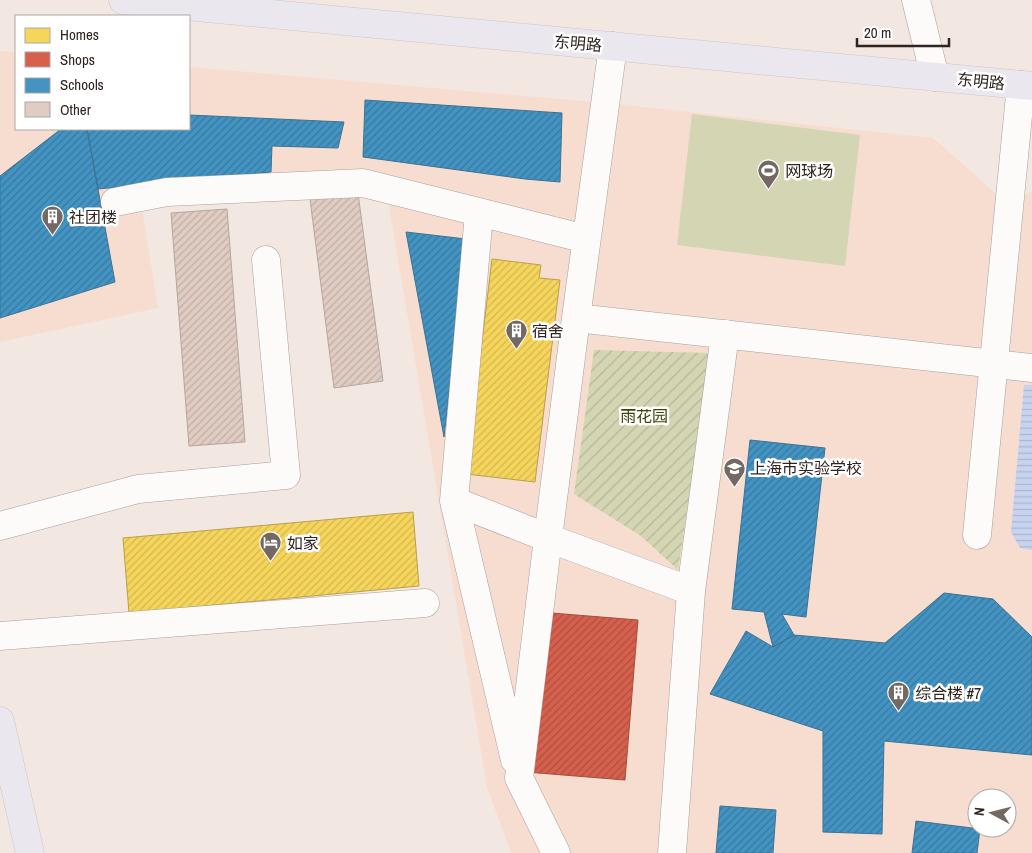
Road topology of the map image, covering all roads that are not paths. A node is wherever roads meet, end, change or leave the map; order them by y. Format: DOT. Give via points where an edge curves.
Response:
graph roads {
  1 [pos="123,0"];
  2 [pos="916,0"];
  3 [pos="613,46"];
  4 [pos="936,77"];
  5 [pos="1026,86"];
  6 [pos="115,202"];
  7 [pos="479,213"];
  8 [pos="586,239"];
  9 [pos="266,260"];
  10 [pos="576,318"];
  11 [pos="725,334"];
  12 [pos="994,364"];
  13 [pos="1032,368"];
  14 [pos="454,501"];
  15 [pos="0,526"];
  16 [pos="977,535"];
  17 [pos="548,538"];
  18 [pos="691,591"];
  19 [pos="425,603"];
  20 [pos="0,636"];
  21 [pos="0,721"];
  22 [pos="519,778"];
  23 [pos="30,853"];
  24 [pos="556,853"];
  25 [pos="672,853"];
  1 -- 3 [label="main road, 东明路"];
  2 -- 4 [label="lane"];
  3 -- 4 [label="main road, 东明路"];
  3 -- 8 [label="lane"];
  4 -- 5 [label="main road, 东明路"];
  5 -- 12 [label="lane"];
  6 -- 7 [label="lane" via="167,192 363,183"];
  7 -- 8 [label="lane"];
  7 -- 14 [label="lane"];
  8 -- 10 [label="lane"];
  9 -- 15 [label="lane" via="286,475 138,488"];
  10 -- 11 [label="lane"];
  10 -- 17 [label="lane"];
  11 -- 12 [label="lane"];
  11 -- 18 [label="lane"];
  12 -- 13 [label="lane"];
  12 -- 16 [label="lane"];
  14 -- 17 [label="lane"];
  14 -- 22 [label="lane"];
  17 -- 18 [label="lane"];
  17 -- 22 [label="lane"];
  18 -- 25 [label="lane"];
  19 -- 20 [label="lane"];
  21 -- 23 [label="main road"];
  22 -- 24 [label="lane"];
}
